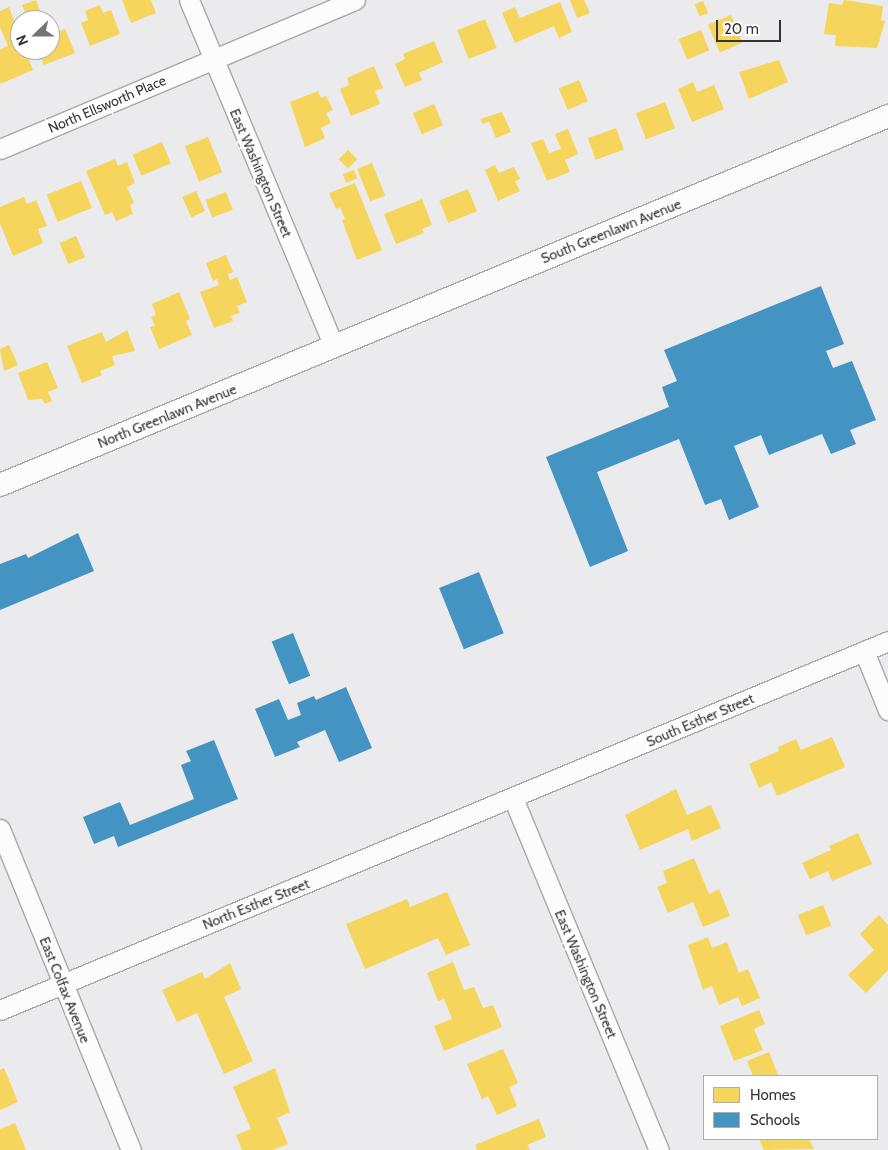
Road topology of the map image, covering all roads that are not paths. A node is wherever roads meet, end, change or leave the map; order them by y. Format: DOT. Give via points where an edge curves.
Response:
graph roads {
  1 [pos="189,0"];
  2 [pos="355,0"];
  3 [pos="214,59"];
  4 [pos="888,116"];
  5 [pos="0,149"];
  6 [pos="334,347"];
  7 [pos="0,485"];
  8 [pos="888,641"];
  9 [pos="864,651"];
  10 [pos="888,710"];
  11 [pos="513,798"];
  12 [pos="0,829"];
  13 [pos="62,984"];
  14 [pos="0,1010"];
  15 [pos="131,1150"];
  16 [pos="659,1150"];
  1 -- 3 [label="street, East Washington Street"];
  2 -- 3 [label="street, North Ellsworth Place"];
  3 -- 5 [label="street, North Ellsworth Place"];
  3 -- 6 [label="street, East Washington Street"];
  4 -- 6 [label="street, South Greenlawn Avenue"];
  6 -- 7 [label="street, North Greenlawn Avenue"];
  8 -- 9 [label="street, South Esther Street"];
  9 -- 10 [label="street"];
  9 -- 11 [label="street, South Esther Street"];
  11 -- 13 [label="street, North Esther Street"];
  11 -- 16 [label="street, East Washington Street"];
  12 -- 13 [label="street, East Colfax Avenue"];
  13 -- 14 [label="street, North Esther Street"];
  13 -- 15 [label="street, East Colfax Avenue"];
}
